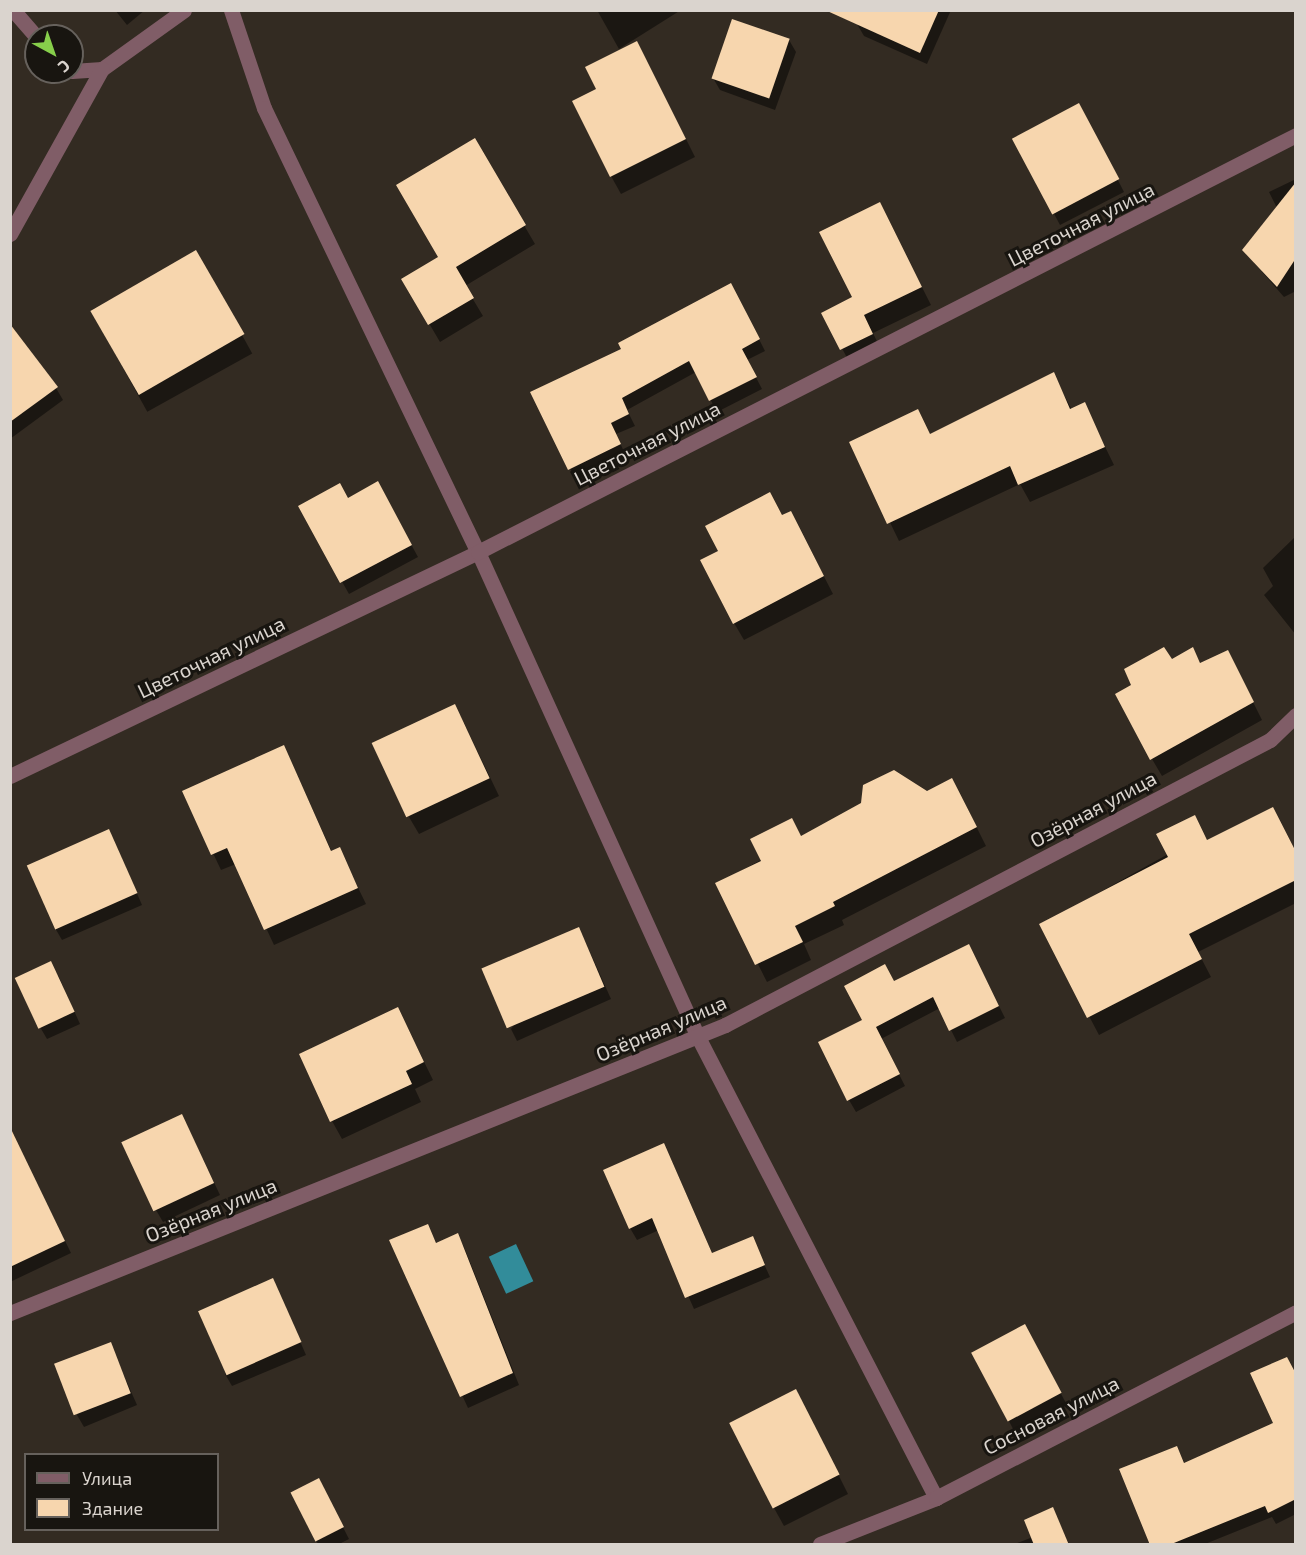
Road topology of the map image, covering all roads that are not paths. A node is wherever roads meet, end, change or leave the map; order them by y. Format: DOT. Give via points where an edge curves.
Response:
graph roads {
  1 [pos="13,10"];
  2 [pos="184,10"];
  3 [pos="231,10"];
  4 [pos="25,24"];
  5 [pos="102,69"];
  6 [pos="84,70"];
  7 [pos="1296,135"];
  8 [pos="10,234"];
  9 [pos="478,552"];
  10 [pos="1296,715"];
  11 [pos="10,776"];
  12 [pos="698,1037"];
  13 [pos="1296,1312"];
  14 [pos="10,1313"];
  15 [pos="936,1498"];
  16 [pos="820,1545"];
  1 -- 4 [label="street"];
  2 -- 5 [label="street"];
  3 -- 9 [label="street" via="264,108"];
  5 -- 6 [label="street"];
  5 -- 8 [label="street"];
  7 -- 9 [label="street, Цветочная улица"];
  9 -- 11 [label="street, Цветочная улица"];
  9 -- 12 [label="street"];
  10 -- 12 [label="street, Озёрная улица" via="1270,740"];
  12 -- 14 [label="street, Озёрная улица"];
  12 -- 15 [label="street"];
  13 -- 15 [label="street, Сосновая улица"];
  15 -- 16 [label="street, Сосновая улица"];
}
